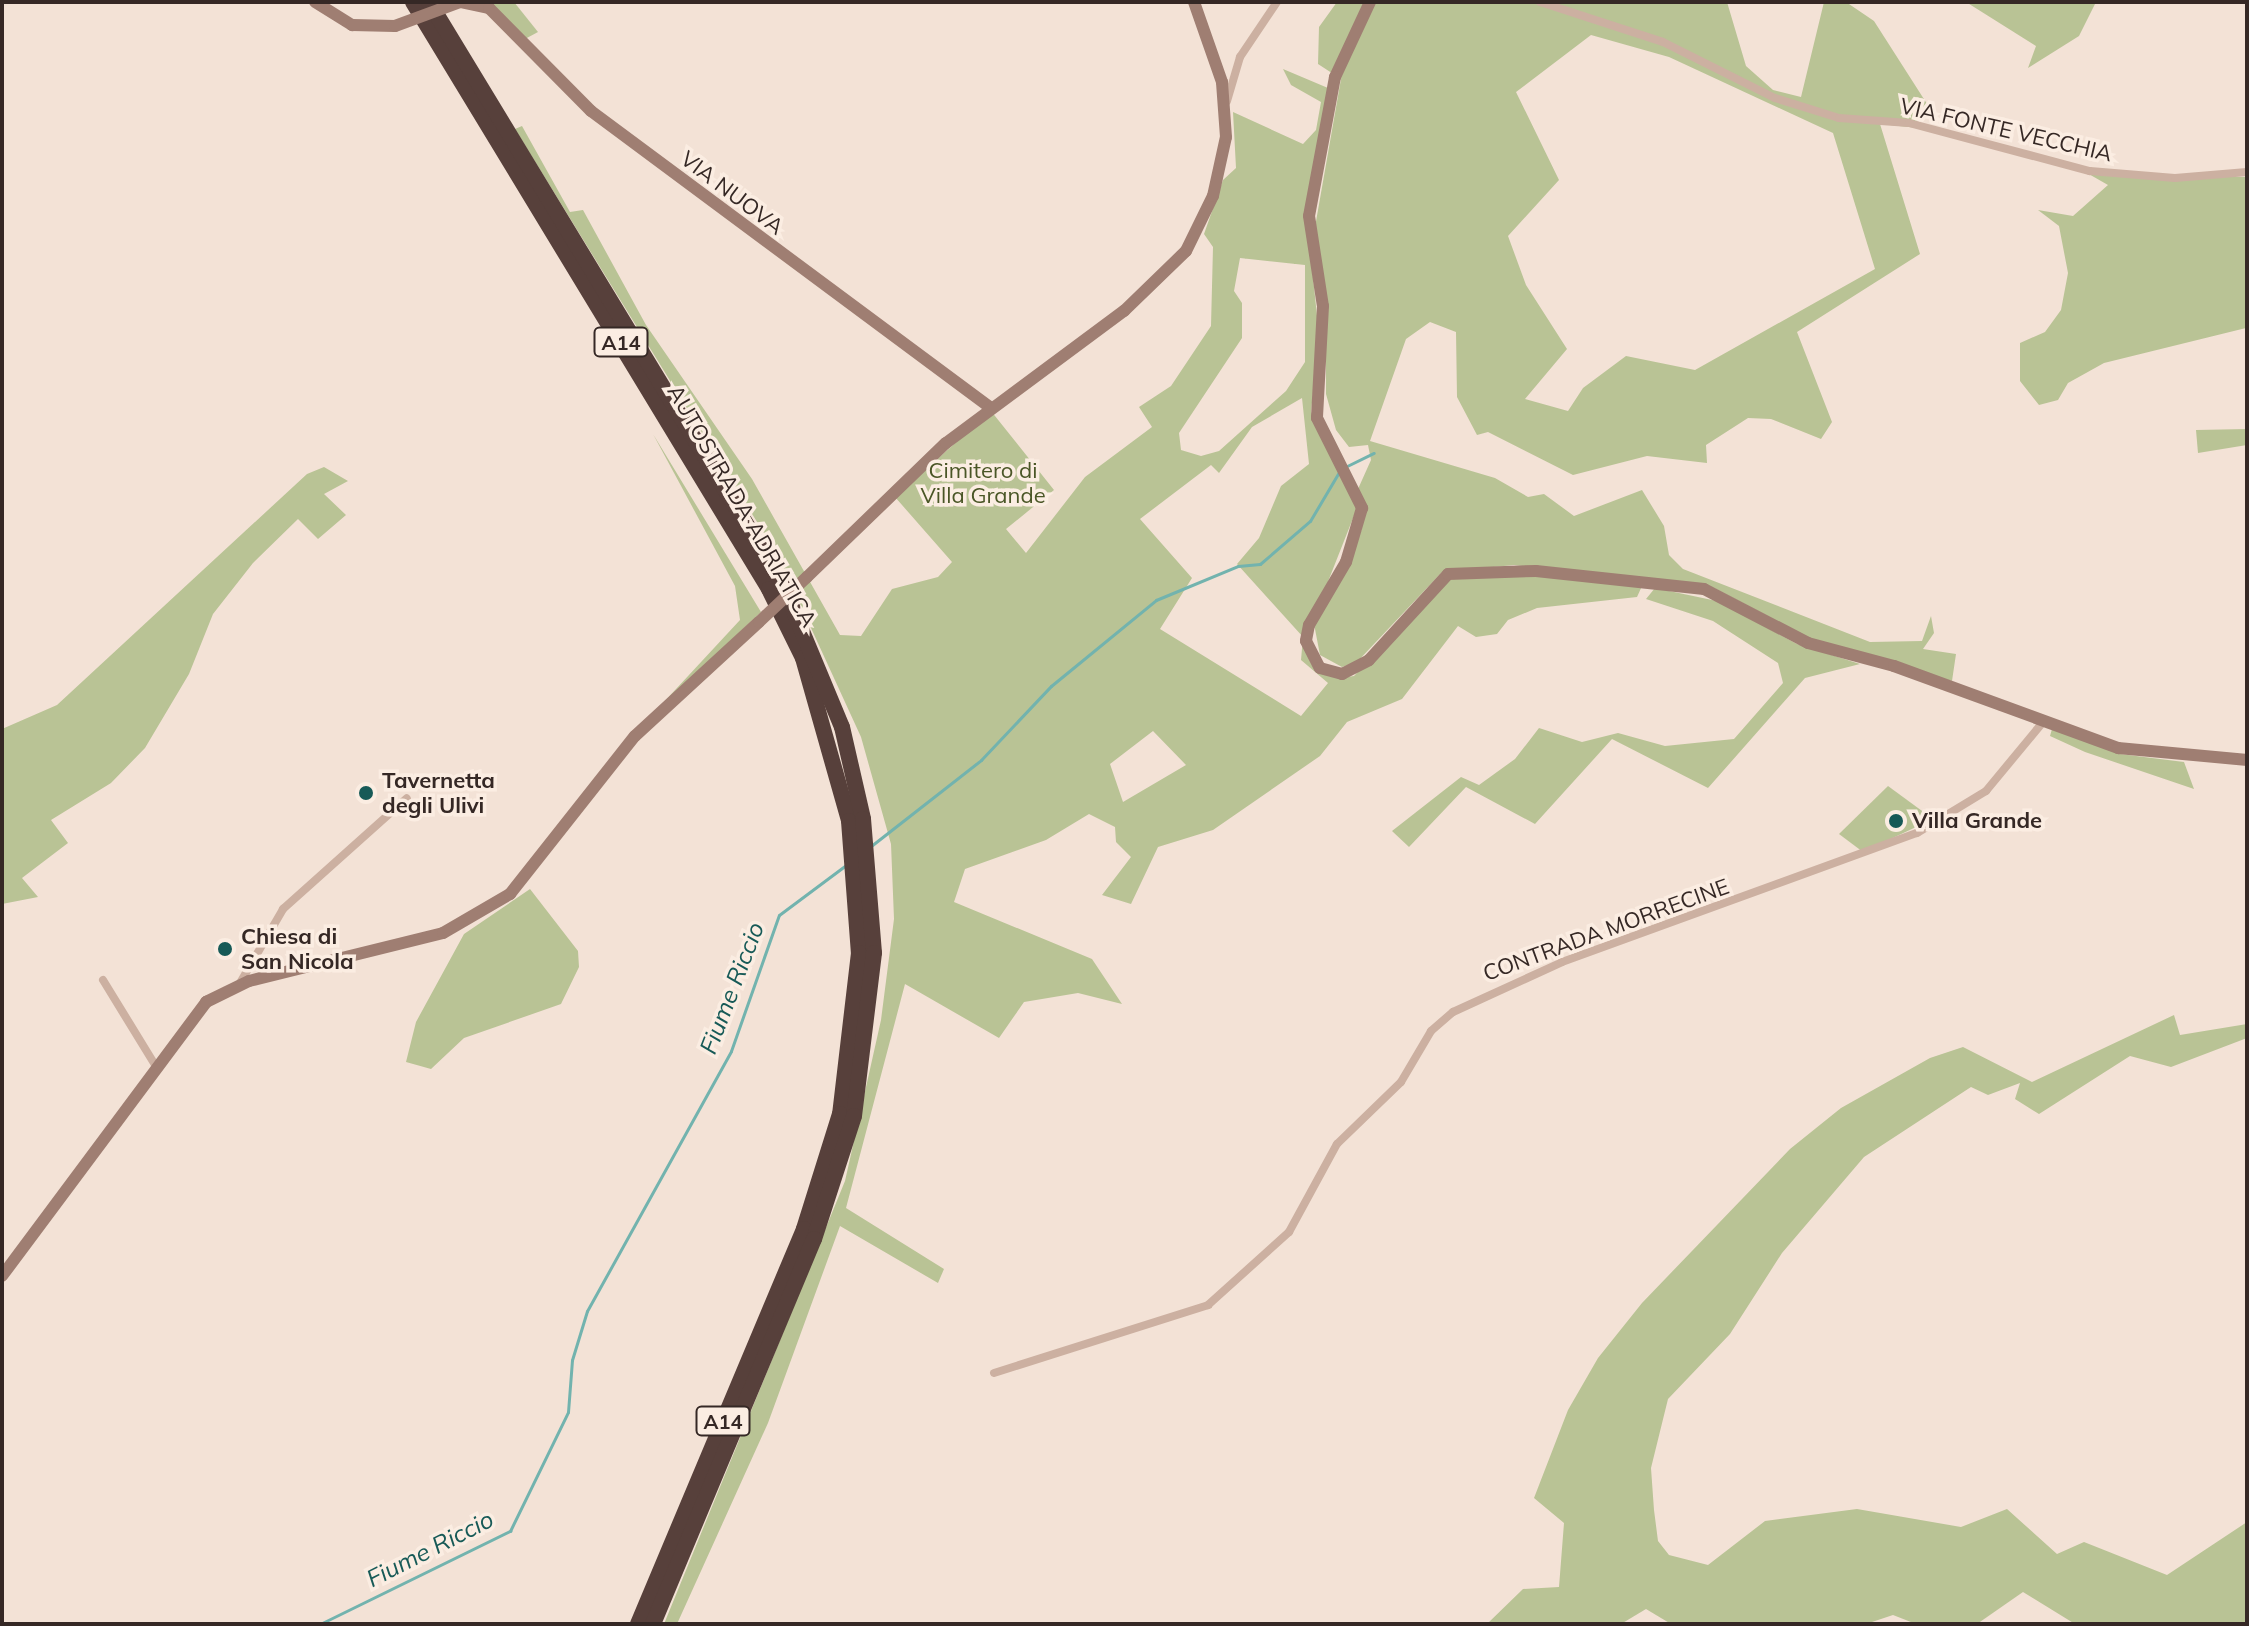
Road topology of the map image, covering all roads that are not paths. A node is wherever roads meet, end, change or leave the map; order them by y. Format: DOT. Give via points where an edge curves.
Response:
graph roads {
  1 [pos="315,2"];
  2 [pos="413,2"];
  3 [pos="429,2"];
  4 [pos="460,2"];
  5 [pos="1194,2"];
  6 [pos="1277,2"];
  7 [pos="1370,2"];
  8 [pos="1540,2"];
  9 [pos="1226,105"];
  10 [pos="2247,172"];
  11 [pos="991,408"];
  12 [pos="820,688"];
  13 [pos="2043,722"];
  14 [pos="2247,760"];
  15 [pos="407,798"];
  16 [pos="103,980"];
  17 [pos="240,983"];
  18 [pos="155,1065"];
  19 [pos="814,1220"];
  20 [pos="2,1276"];
  21 [pos="994,1373"];
  22 [pos="638,1624"];
  23 [pos="653,1624"];
  1 -- 4 [label="street, bridge" via="352,25 395,26"];
  2 -- 12 [label="highway, AUTOSTRADA ADRIATICA / A14" via="752,559"];
  3 -- 12 [label="highway, AUTOSTRADA ADRIATICA / A14" via="762,549"];
  4 -- 11 [label="street, VIA NUOVA" via="489,8 591,111"];
  5 -- 9 [label="street"];
  6 -- 9 [label="street" via="1240,57"];
  7 -- 13 [label="street" via="1335,77 1309,216 1323,306 1321,431 1355,491 1361,522 1306,641 1327,672 1352,672 1369,660 1448,574 1499,568 1704,589 1808,643 1894,666"];
  8 -- 10 [label="street, VIA FONTE VECCHIA" via="1663,42 1775,98 1839,118 1909,123 2090,171 2175,178"];
  9 -- 11 [label="street" via="1218,182 1186,251 1124,311"];
  11 -- 17 [label="street, bridge" via="635,736 510,894 443,933"];
  12 -- 19 [label="highway, AUTOSTRADA ADRIATICA / A14" via="857,884 862,1018"];
  13 -- 14 [label="street" via="2134,752"];
  13 -- 21 [label="street, CONTRADA MORRECINE" via="1986,791 1917,833 1562,962 1453,1012 1431,1031 1401,1082 1337,1144 1289,1232 1208,1305"];
  15 -- 17 [label="street" via="283,909"];
  16 -- 18 [label="street"];
  17 -- 18 [label="street" via="206,1002"];
  18 -- 20 [label="street"];
  19 -- 22 [label="highway, AUTOSTRADA ADRIATICA / A14"];
  19 -- 23 [label="highway, AUTOSTRADA ADRIATICA / A14"];
}
